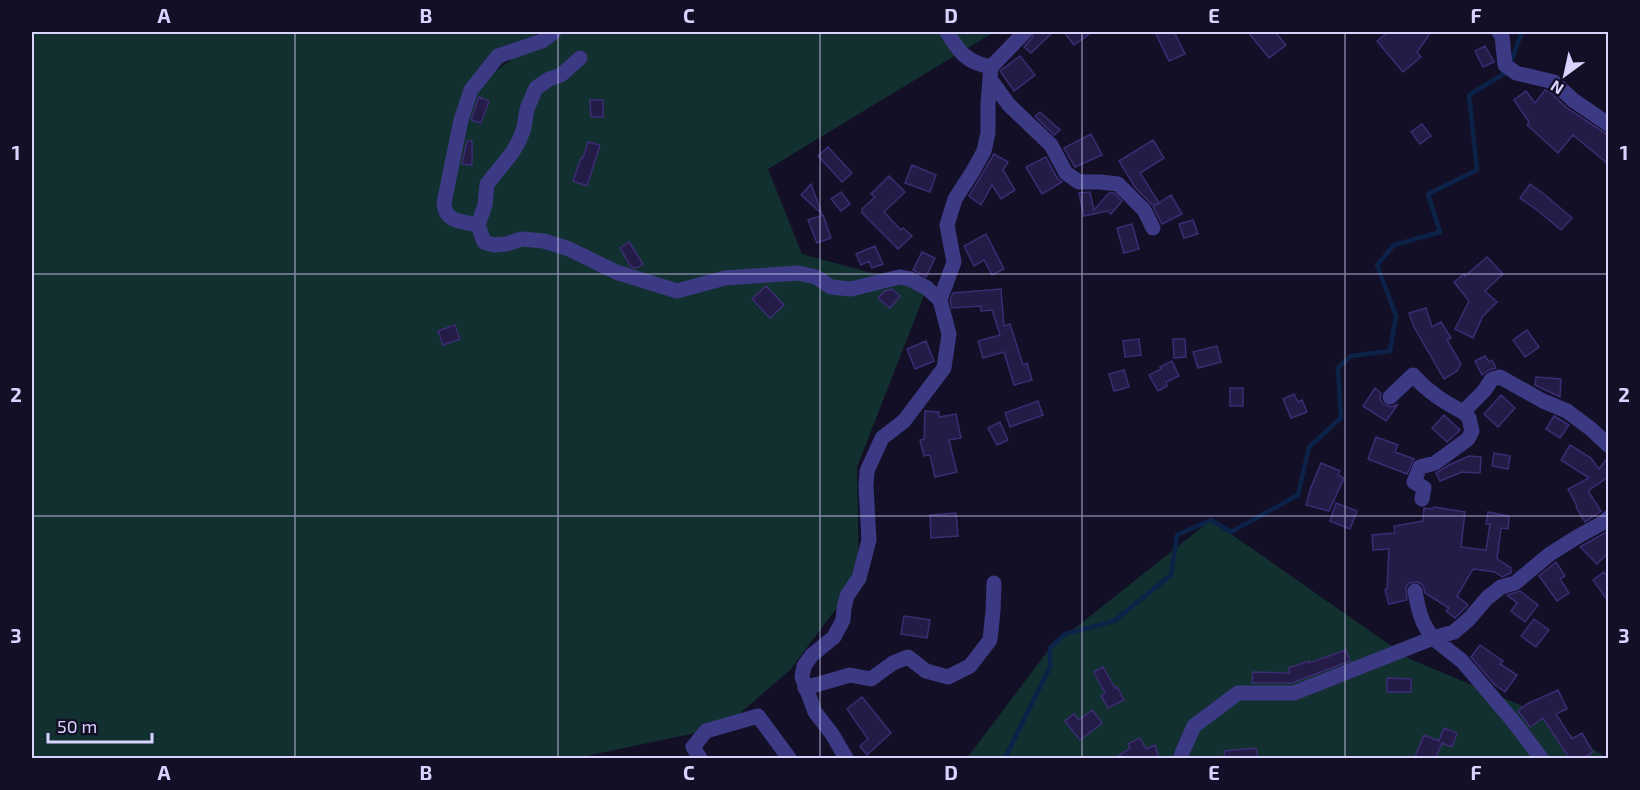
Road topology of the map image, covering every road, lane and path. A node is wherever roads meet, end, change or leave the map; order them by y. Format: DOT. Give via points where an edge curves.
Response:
graph roads {
  1 [pos="554,32"];
  2 [pos="947,32"];
  3 [pos="1025,32"];
  4 [pos="1499,32"];
  5 [pos="580,58"];
  6 [pos="990,73"];
  7 [pos="1608,124"];
  8 [pos="478,225"];
  9 [pos="1153,228"];
  10 [pos="940,300"];
  11 [pos="1389,397"];
  12 [pos="1463,412"];
  13 [pos="1608,445"];
  14 [pos="1422,499"];
  15 [pos="1608,518"];
  16 [pos="994,583"];
  17 [pos="1415,591"];
  18 [pos="1433,638"];
  19 [pos="806,688"];
  20 [pos="700,759"];
  21 [pos="789,759"];
  22 [pos="846,759"];
  23 [pos="1181,759"];
  24 [pos="1541,759"];
  1 -- 8 [label="street" via="542,41 498,56 471,90 461,120 444,212 449,218"];
  2 -- 6 [label="street" via="962,54"];
  3 -- 6 [label="street"];
  4 -- 7 [label="street" via="1511,69 1554,82"];
  5 -- 8 [label="street" via="561,75 536,88 519,141 487,184"];
  6 -- 9 [label="street" via="1009,105 1051,145 1066,173 1079,183 1118,184 1144,210"];
  6 -- 10 [label="street" via="988,133 984,151 955,199 947,225 954,262"];
  8 -- 10 [label="street" via="484,242 494,245 522,239 544,241 616,272 677,291 725,278 798,273 851,289 899,277 910,279"];
  10 -- 19 [label="street" via="949,334 944,368 904,421 882,438 867,471 866,554 834,638 804,666"];
  11 -- 12 [label="street" via="1413,375 1443,402"];
  12 -- 13 [label="street" via="1492,379 1500,377 1567,411"];
  12 -- 14 [label="street" via="1472,431 1468,439 1435,463 1420,467 1414,482 1424,488"];
  15 -- 18 [label="street" via="1550,554 1515,583 1501,587 1454,632"];
  16 -- 19 [label="street" via="990,640 970,666 948,677 926,671 908,657 871,679 850,675"];
  17 -- 18 [label="street" via="1420,618"];
  18 -- 23 [label="street" via="1294,693 1238,693 1194,726"];
  18 -- 24 [label="street" via="1462,661"];
  19 -- 22 [label="street" via="815,712"];
  20 -- 21 [label="street" via="693,747 706,731 758,716"];
}
